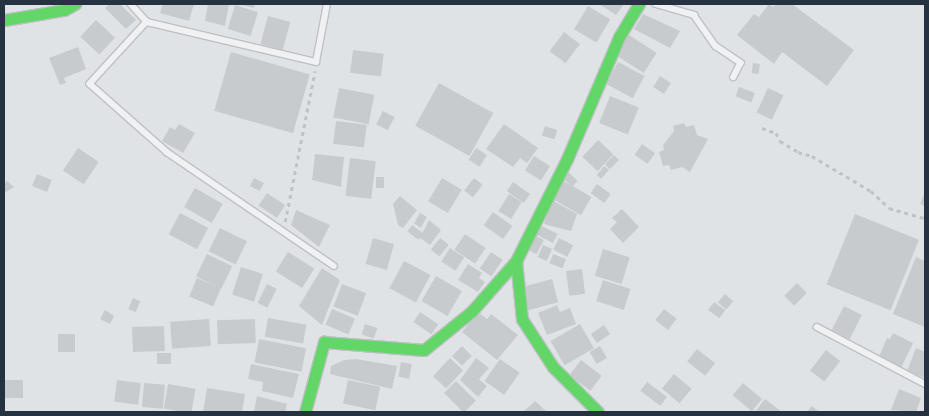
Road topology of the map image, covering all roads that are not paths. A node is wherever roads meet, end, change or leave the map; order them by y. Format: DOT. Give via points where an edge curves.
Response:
graph roads {
  1 [pos="75,4"];
  2 [pos="132,4"];
  3 [pos="327,4"];
  4 [pos="638,4"];
  5 [pos="656,4"];
  6 [pos="4,20"];
  7 [pos="147,22"];
  8 [pos="734,77"];
  9 [pos="516,261"];
  10 [pos="334,266"];
  11 [pos="817,327"];
  12 [pos="925,384"];
  13 [pos="305,412"];
  14 [pos="598,412"];
  1 -- 6 [label="street" via="64,10"];
  2 -- 7 [label="lane"];
  3 -- 7 [label="lane" via="316,62"];
  4 -- 9 [label="street" via="619,37 567,159"];
  5 -- 8 [label="lane" via="694,15 716,46 741,63"];
  7 -- 10 [label="lane" via="90,84 167,152"];
  9 -- 13 [label="street" via="472,311 424,350 324,342"];
  9 -- 14 [label="street" via="522,319 553,367"];
  11 -- 12 [label="lane"];
}
